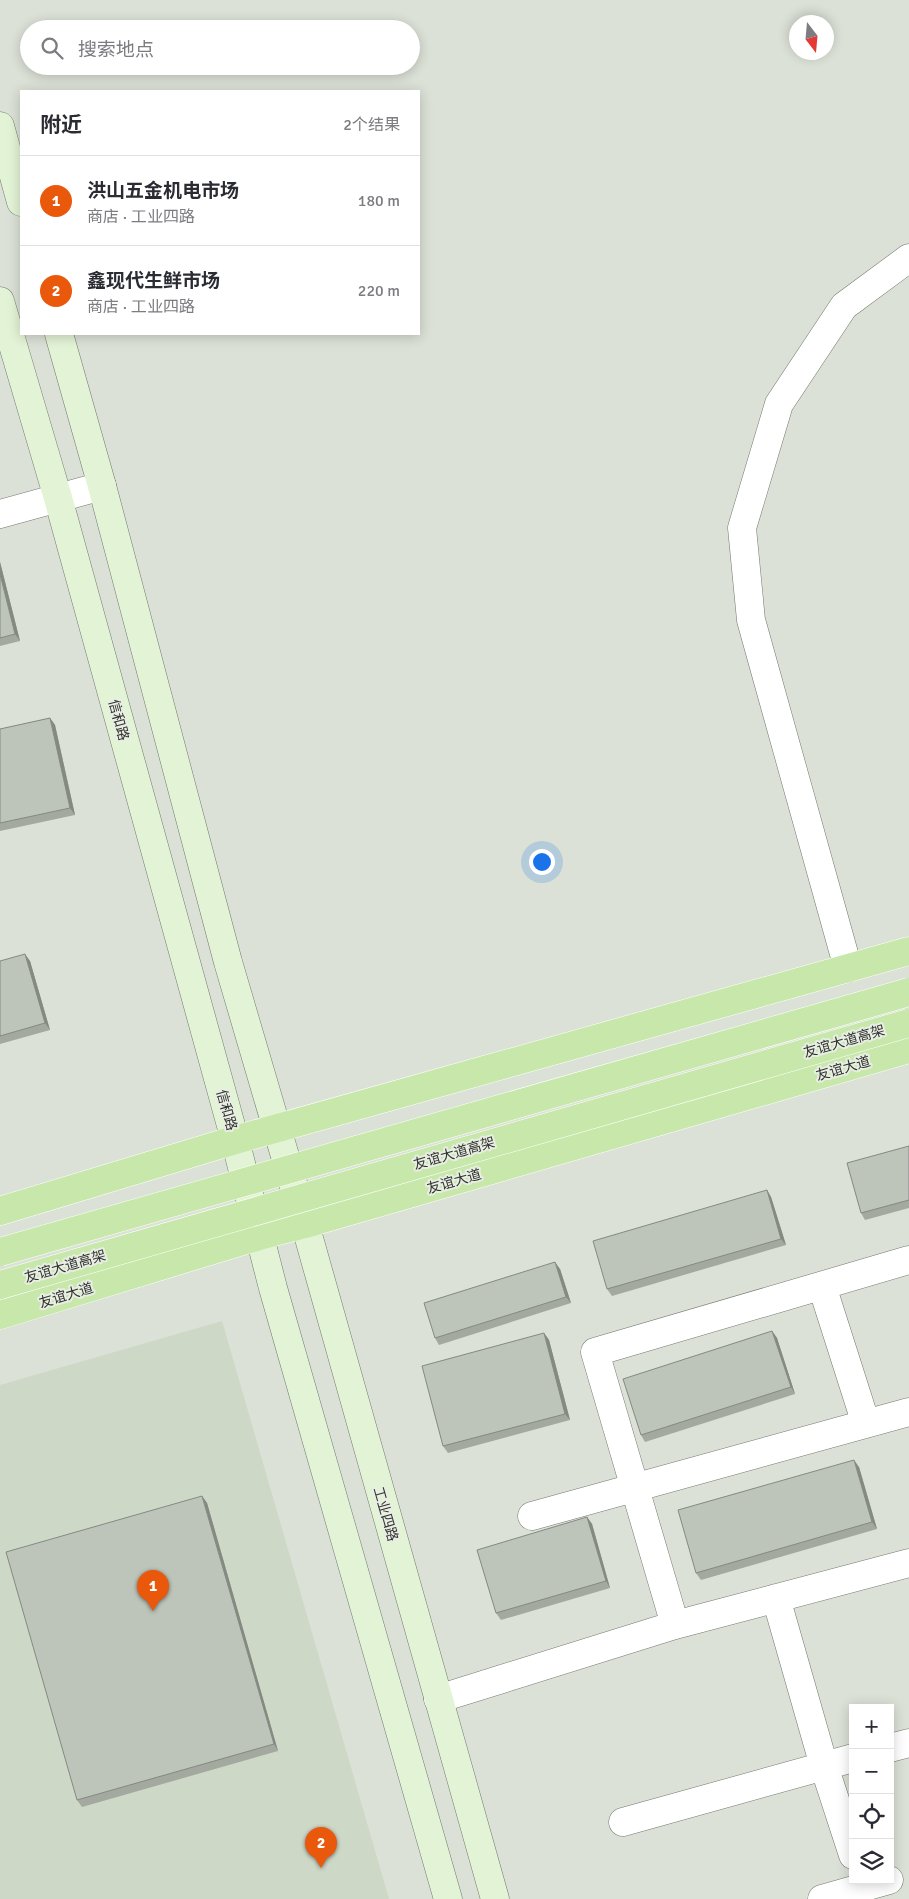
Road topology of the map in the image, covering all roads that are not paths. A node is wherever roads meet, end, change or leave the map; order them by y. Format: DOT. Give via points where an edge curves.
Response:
graph roads {
  1 [pos="0,126"];
  2 [pos="20,198"];
  3 [pos="909,258"];
  4 [pos="0,301"];
  5 [pos="59,335"];
  6 [pos="102,486"];
  7 [pos="58,498"];
  8 [pos="0,514"];
  9 [pos="909,951"];
  10 [pos="848,968"];
  11 [pos="909,992"];
  12 [pos="909,1023"];
  13 [pos="909,1049"];
  14 [pos="277,1129"];
  15 [pos="235,1140"];
  16 [pos="0,1211"];
  17 [pos="305,1224"];
  18 [pos="259,1236"];
  19 [pos="0,1252"];
  20 [pos="909,1260"];
  21 [pos="0,1285"];
  22 [pos="822,1286"];
  23 [pos="0,1315"];
  24 [pos="907,1420"];
  25 [pos="866,1424"];
  26 [pos="634,1487"];
  27 [pos="532,1516"];
  28 [pos="909,1563"];
  29 [pos="776,1598"];
  30 [pos="675,1625"];
  31 [pos="438,1699"];
  32 [pos="909,1743"];
  33 [pos="894,1747"];
  34 [pos="849,1759"];
  35 [pos="824,1766"];
  36 [pos="623,1822"];
  37 [pos="849,1843"];
  38 [pos="909,1874"];
  39 [pos="894,1879"];
  40 [pos="862,1884"];
  41 [pos="448,1899"];
  42 [pos="495,1899"];
  43 [pos="822,1899"];
  1 -- 2 [label="main road"];
  3 -- 10 [label="street" via="844,306 779,404 742,528 751,620"];
  4 -- 7 [label="main road, 信和路"];
  5 -- 6 [label="main road"];
  6 -- 7 [label="street"];
  6 -- 14 [label="main road" via="228,962"];
  7 -- 8 [label="street"];
  7 -- 15 [label="main road, 信和路"];
  9 -- 10 [label="main road"];
  10 -- 14 [label="main road"];
  11 -- 19 [label="main road, 友谊大道高架, bridge"];
  12 -- 21 [label="main road, 友谊大道高架, bridge"];
  13 -- 17 [label="main road, 友谊大道"];
  14 -- 15 [label="main road"];
  14 -- 17 [label="main road, 工业四路"];
  15 -- 16 [label="main road"];
  15 -- 18 [label="main road"];
  17 -- 18 [label="main road, 友谊大道"];
  17 -- 31 [label="main road, 工业四路"];
  18 -- 23 [label="main road, 友谊大道"];
  18 -- 41 [label="main road"];
  20 -- 22 [label="street"];
  22 -- 25 [label="street"];
  22 -- 26 [label="street" via="595,1352"];
  24 -- 25 [label="street"];
  25 -- 26 [label="street"];
  26 -- 27 [label="street"];
  26 -- 30 [label="street"];
  28 -- 29 [label="street"];
  29 -- 30 [label="street"];
  29 -- 35 [label="street"];
  30 -- 31 [label="street"];
  31 -- 42 [label="main road, 工业四路"];
  32 -- 33 [label="street"];
  34 -- 35 [label="street"];
  35 -- 36 [label="street"];
  35 -- 37 [label="street"];
  38 -- 39 [label="street"];
  40 -- 43 [label="street"];
}
